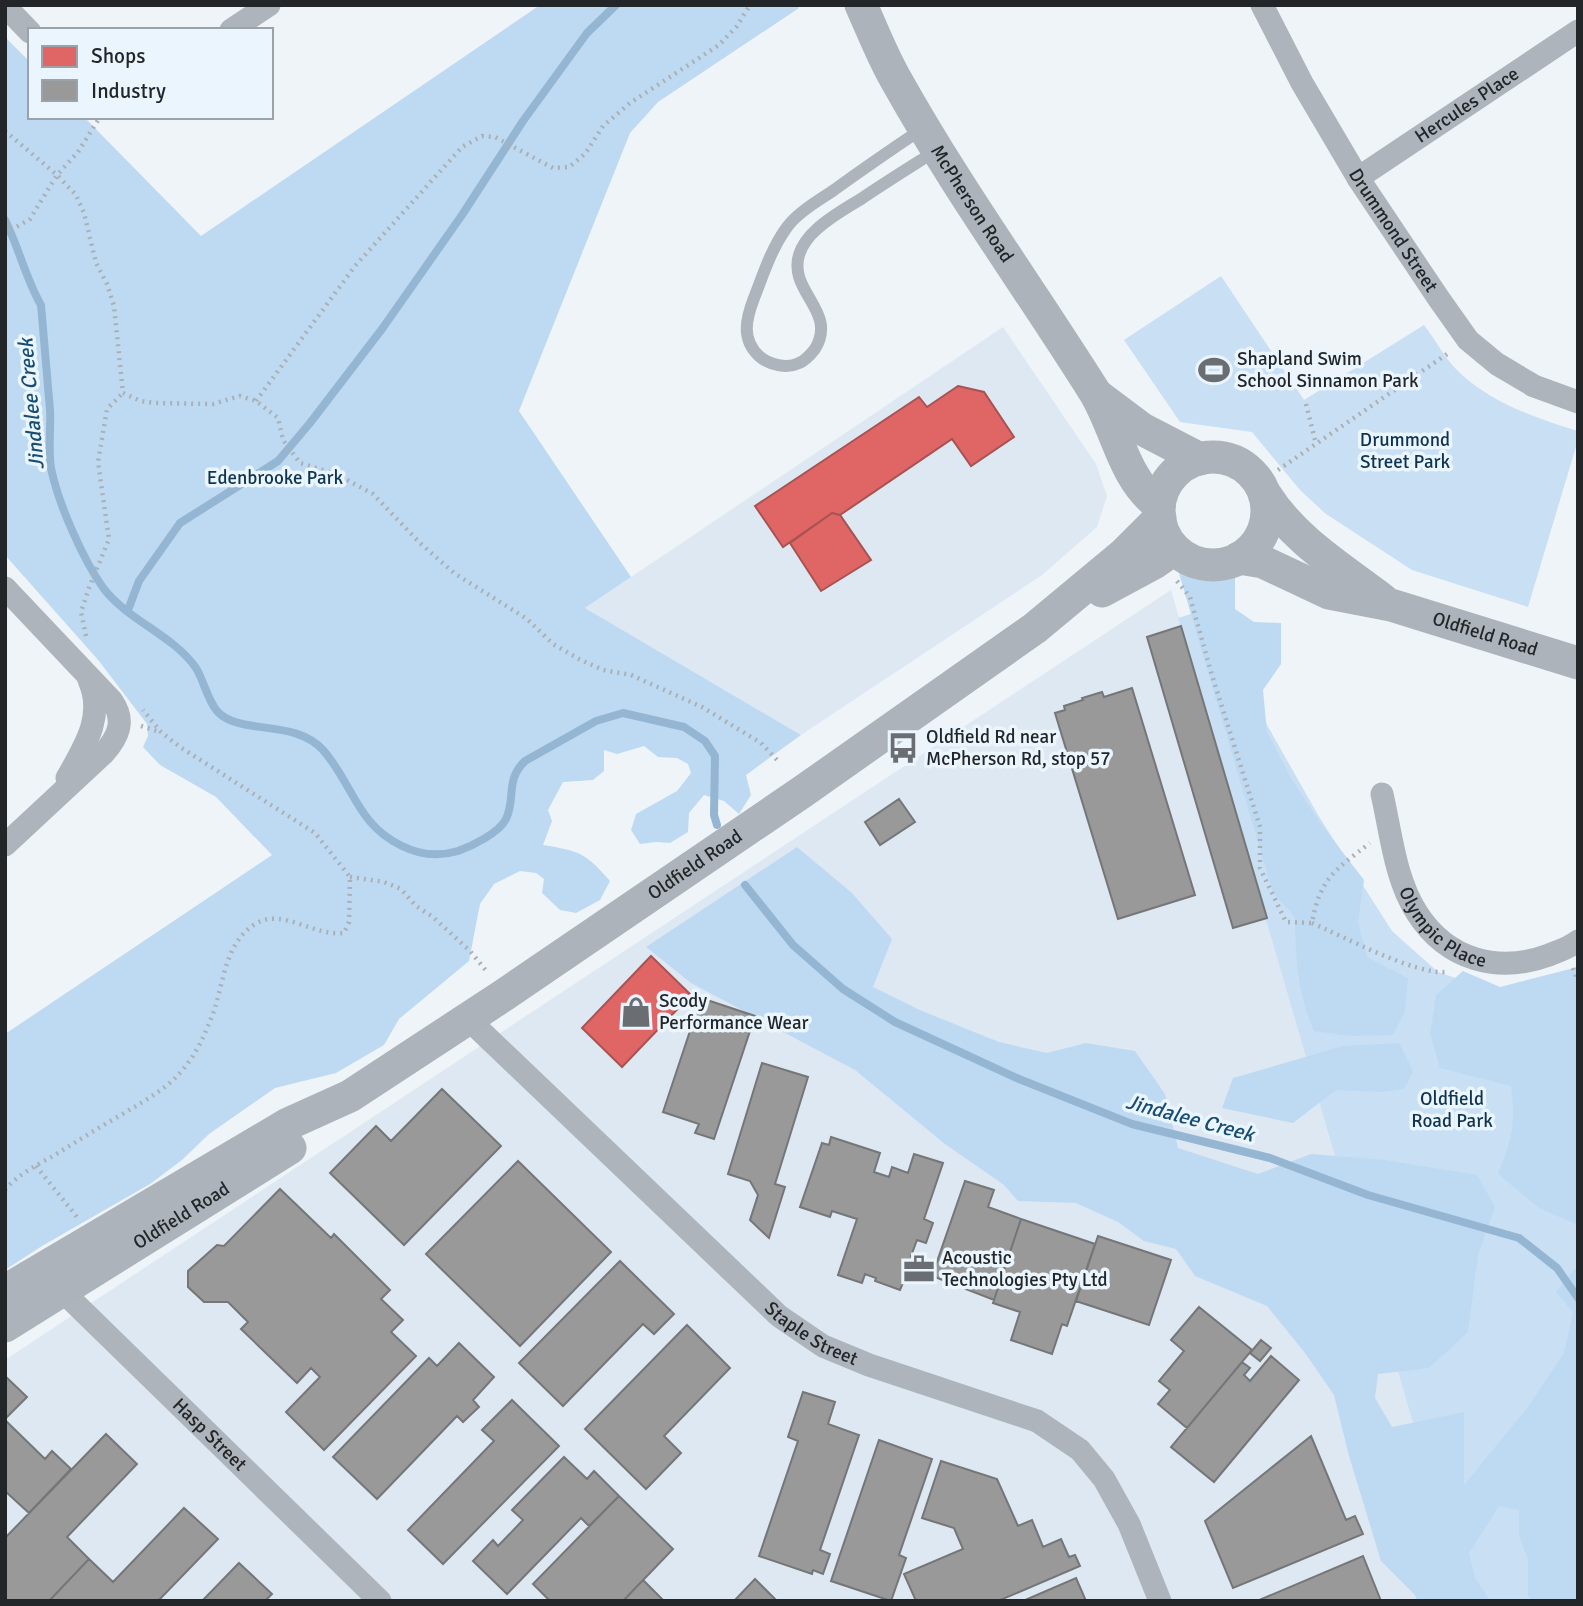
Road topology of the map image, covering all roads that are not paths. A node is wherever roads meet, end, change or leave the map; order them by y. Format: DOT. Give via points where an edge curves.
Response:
graph roads {
  1 [pos="269,5"];
  2 [pos="861,5"];
  3 [pos="1262,5"];
  4 [pos="5,6"];
  5 [pos="234,28"];
  6 [pos="28,30"];
  7 [pos="1578,31"];
  8 [pos="931,138"];
  9 [pos="1358,178"];
  10 [pos="822,198"];
  11 [pos="835,216"];
  12 [pos="1096,394"];
  13 [pos="1578,402"];
  14 [pos="1200,459"];
  15 [pos="1269,484"];
  16 [pos="1160,511"];
  17 [pos="1239,558"];
  18 [pos="1174,563"];
  19 [pos="5,588"];
  20 [pos="1391,605"];
  21 [pos="1035,628"];
  22 [pos="1578,663"];
  23 [pos="1382,794"];
  24 [pos="5,845"];
  25 [pos="1578,941"];
  26 [pos="468,1018"];
  27 [pos="350,1096"];
  28 [pos="39,1270"];
  29 [pos="5,1291"];
  30 [pos="63,1292"];
  31 [pos="5,1326"];
  32 [pos="380,1601"];
  33 [pos="1160,1601"];
  1 -- 5 [label="street"];
  2 -- 8 [label="street, McPherson Road" via="894,76"];
  3 -- 9 [label="street, Drummond Street"];
  4 -- 6 [label="street"];
  7 -- 9 [label="street, Hercules Place"];
  8 -- 10 [label="lane"];
  8 -- 11 [label="lane"];
  8 -- 12 [label="street, McPherson Road"];
  9 -- 13 [label="street, Drummond Street" via="1468,340 1534,386"];
  10 -- 11 [label="lane"];
  10 -- 11 [label="lane" via="786,228 747,316 751,348 773,365 799,363 820,340 817,310 797,271 804,243"];
  12 -- 14 [label="street" via="1142,429"];
  12 -- 16 [label="street" via="1128,464"];
  14 -- 15 [label="street" via="1232,460"];
  14 -- 16 [label="street" via="1173,476 1164,489"];
  15 -- 17 [label="street" via="1264,530"];
  15 -- 20 [label="street, Oldfield Road" via="1277,514"];
  16 -- 18 [label="street"];
  16 -- 21 [label="street, Oldfield Road" via="1124,554"];
  17 -- 18 [label="street" via="1223,564 1205,565 1188,559"];
  17 -- 20 [label="street, Oldfield Road" via="1263,562 1329,593"];
  18 -- 21 [label="street, Oldfield Road" via="1154,563"];
  19 -- 24 [label="street" via="114,704 120,716 113,742 104,753"];
  20 -- 22 [label="street, Oldfield Road"];
  21 -- 26 [label="street, Oldfield Road"];
  23 -- 25 [label="street, Olympic Place" via="1402,882 1417,914 1439,939 1470,959 1503,965 1530,962"];
  26 -- 27 [label="street, Oldfield Road"];
  26 -- 33 [label="street, Staple Street" via="779,1316 823,1346 869,1366 1037,1421 1080,1450 1104,1479 1129,1524"];
  27 -- 28 [label="street, Oldfield Road" via="288,1124"];
  27 -- 30 [label="street, Oldfield Road" via="302,1140"];
  28 -- 29 [label="street, Oldfield Road"];
  28 -- 30 [label="street, Hasp Street"];
  30 -- 31 [label="street, Oldfield Road"];
  30 -- 32 [label="street, Hasp Street"];
}
